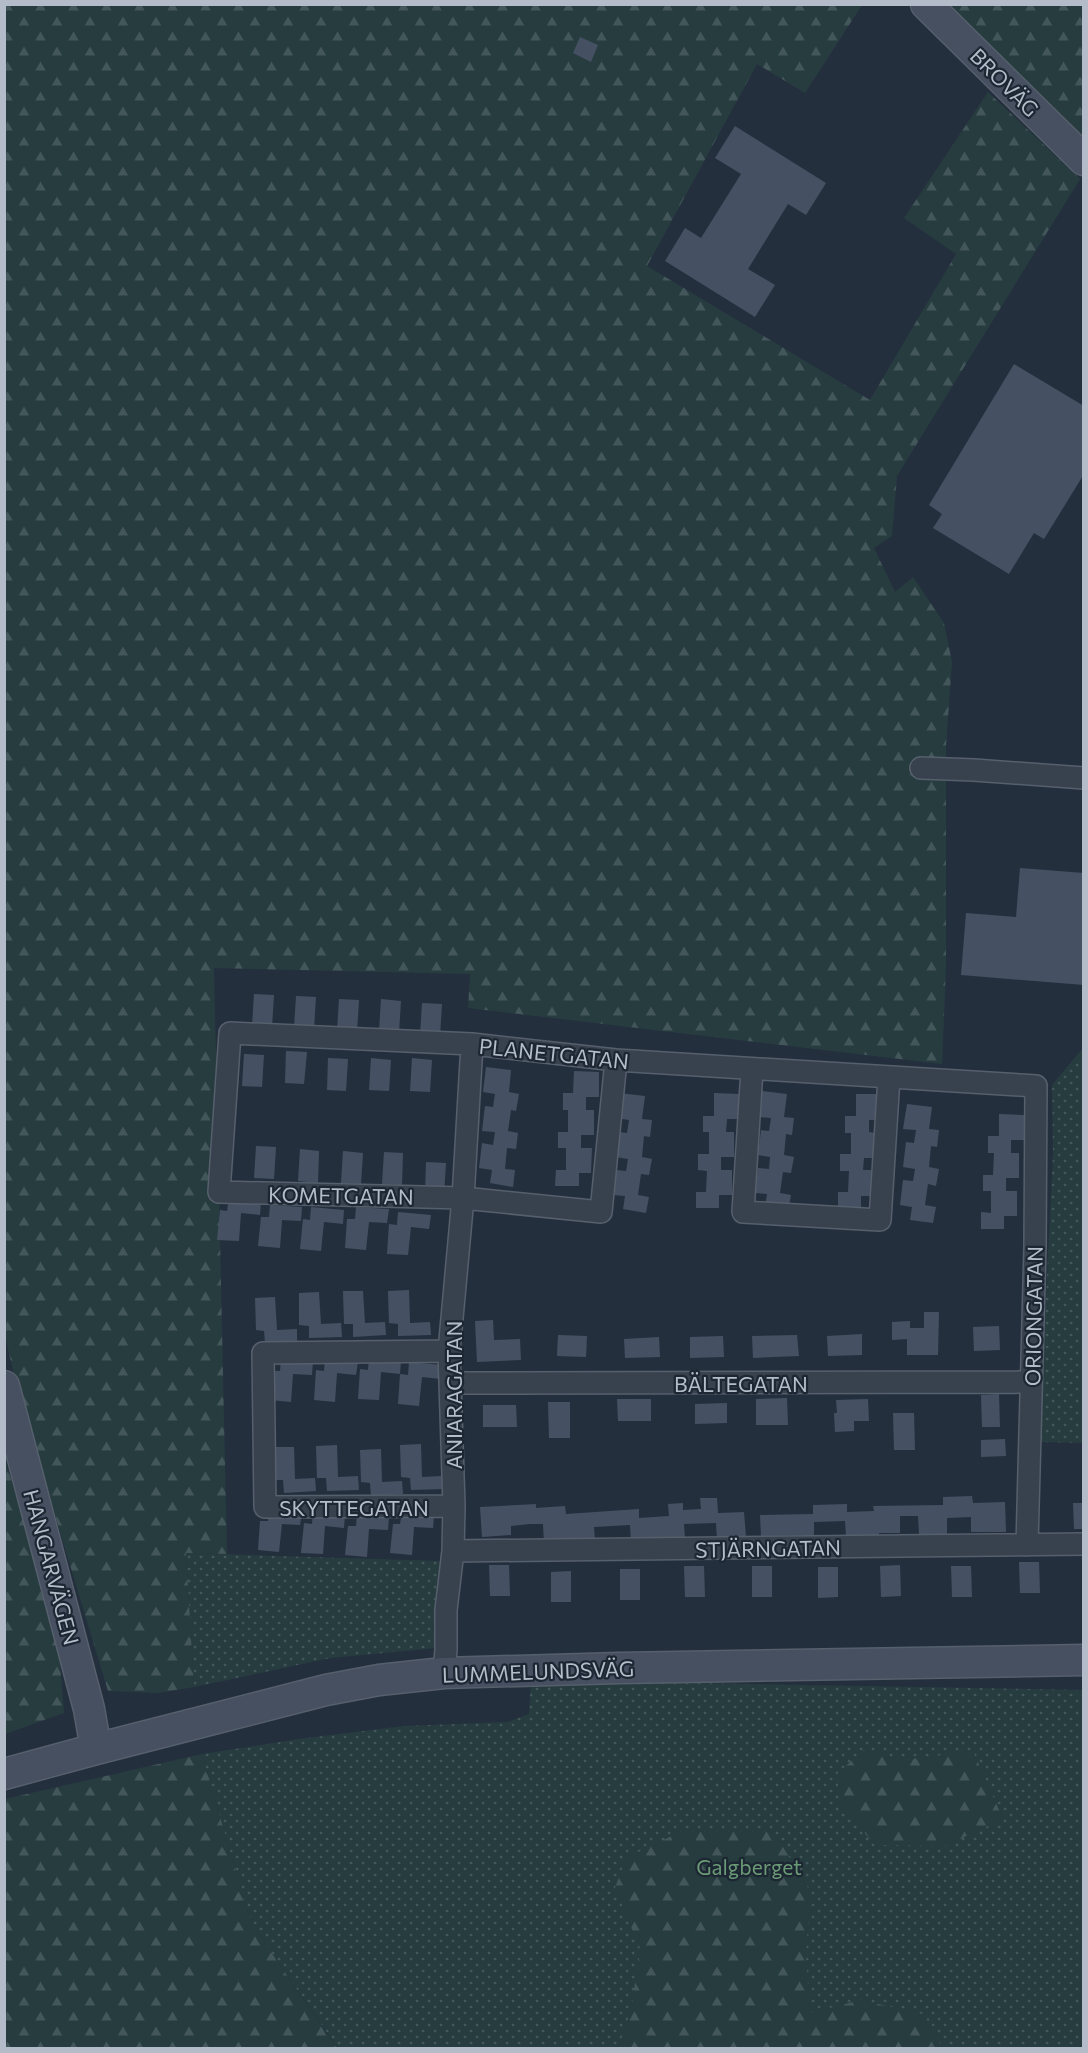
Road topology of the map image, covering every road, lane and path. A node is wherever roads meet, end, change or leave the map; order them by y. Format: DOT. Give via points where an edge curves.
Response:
graph roads {
  1 [pos="926,4"];
  2 [pos="1083,160"];
  3 [pos="921,768"];
  4 [pos="1083,778"];
  5 [pos="472,1044"];
  6 [pos="616,1060"];
  7 [pos="752,1069"];
  8 [pos="889,1077"];
  9 [pos="1036,1086"];
  10 [pos="219,1192"];
  11 [pos="463,1198"];
  12 [pos="449,1351"];
  13 [pos="1031,1382"];
  14 [pos="450,1383"];
  15 [pos="4,1386"];
  16 [pos="454,1506"];
  17 [pos="1083,1544"];
  18 [pos="1027,1545"];
  19 [pos="453,1551"];
  20 [pos="1083,1660"];
  21 [pos="444,1673"];
  22 [pos="96,1749"];
  23 [pos="4,1774"];
  1 -- 2 [label="main road, BROVÄG"];
  3 -- 4 [label="street"];
  5 -- 6 [label="street, PLANETGATAN"];
  5 -- 10 [label="street, PLANETGATAN" via="230,1033"];
  5 -- 11 [label="street, ANIARAGATAN"];
  6 -- 7 [label="street, PLANETGATAN"];
  6 -- 11 [label="street, KOMETGATAN" via="601,1212"];
  7 -- 8 [label="street, PLANETGATAN"];
  7 -- 8 [label="street" via="743,1212 834,1218 880,1220"];
  8 -- 9 [label="street, PLANETGATAN"];
  9 -- 13 [label="street, ORIONGATAN"];
  10 -- 11 [label="street, KOMETGATAN"];
  11 -- 12 [label="street, ANIARAGATAN"];
  12 -- 14 [label="street, ANIARAGATAN"];
  12 -- 16 [label="street, SKYTTEGATAN" via="263,1353 265,1508"];
  13 -- 14 [label="street, BÄLTEGATAN"];
  13 -- 18 [label="street, ORIONGATAN"];
  14 -- 16 [label="street, ANIARAGATAN"];
  15 -- 22 [label="main road, HANGARVÄGEN" via="89,1709"];
  16 -- 19 [label="street, ANIARAGATAN"];
  17 -- 18 [label="street, STJÄRNGATAN"];
  18 -- 19 [label="street, STJÄRNGATAN"];
  19 -- 21 [label="street, ANIARAGATAN"];
  20 -- 21 [label="main road, LUMMELUNDSVÄG"];
  21 -- 22 [label="main road, LUMMELUNDSVÄG" via="326,1690"];
  22 -- 23 [label="main road, LUMMELUNDSVÄG"];
}
